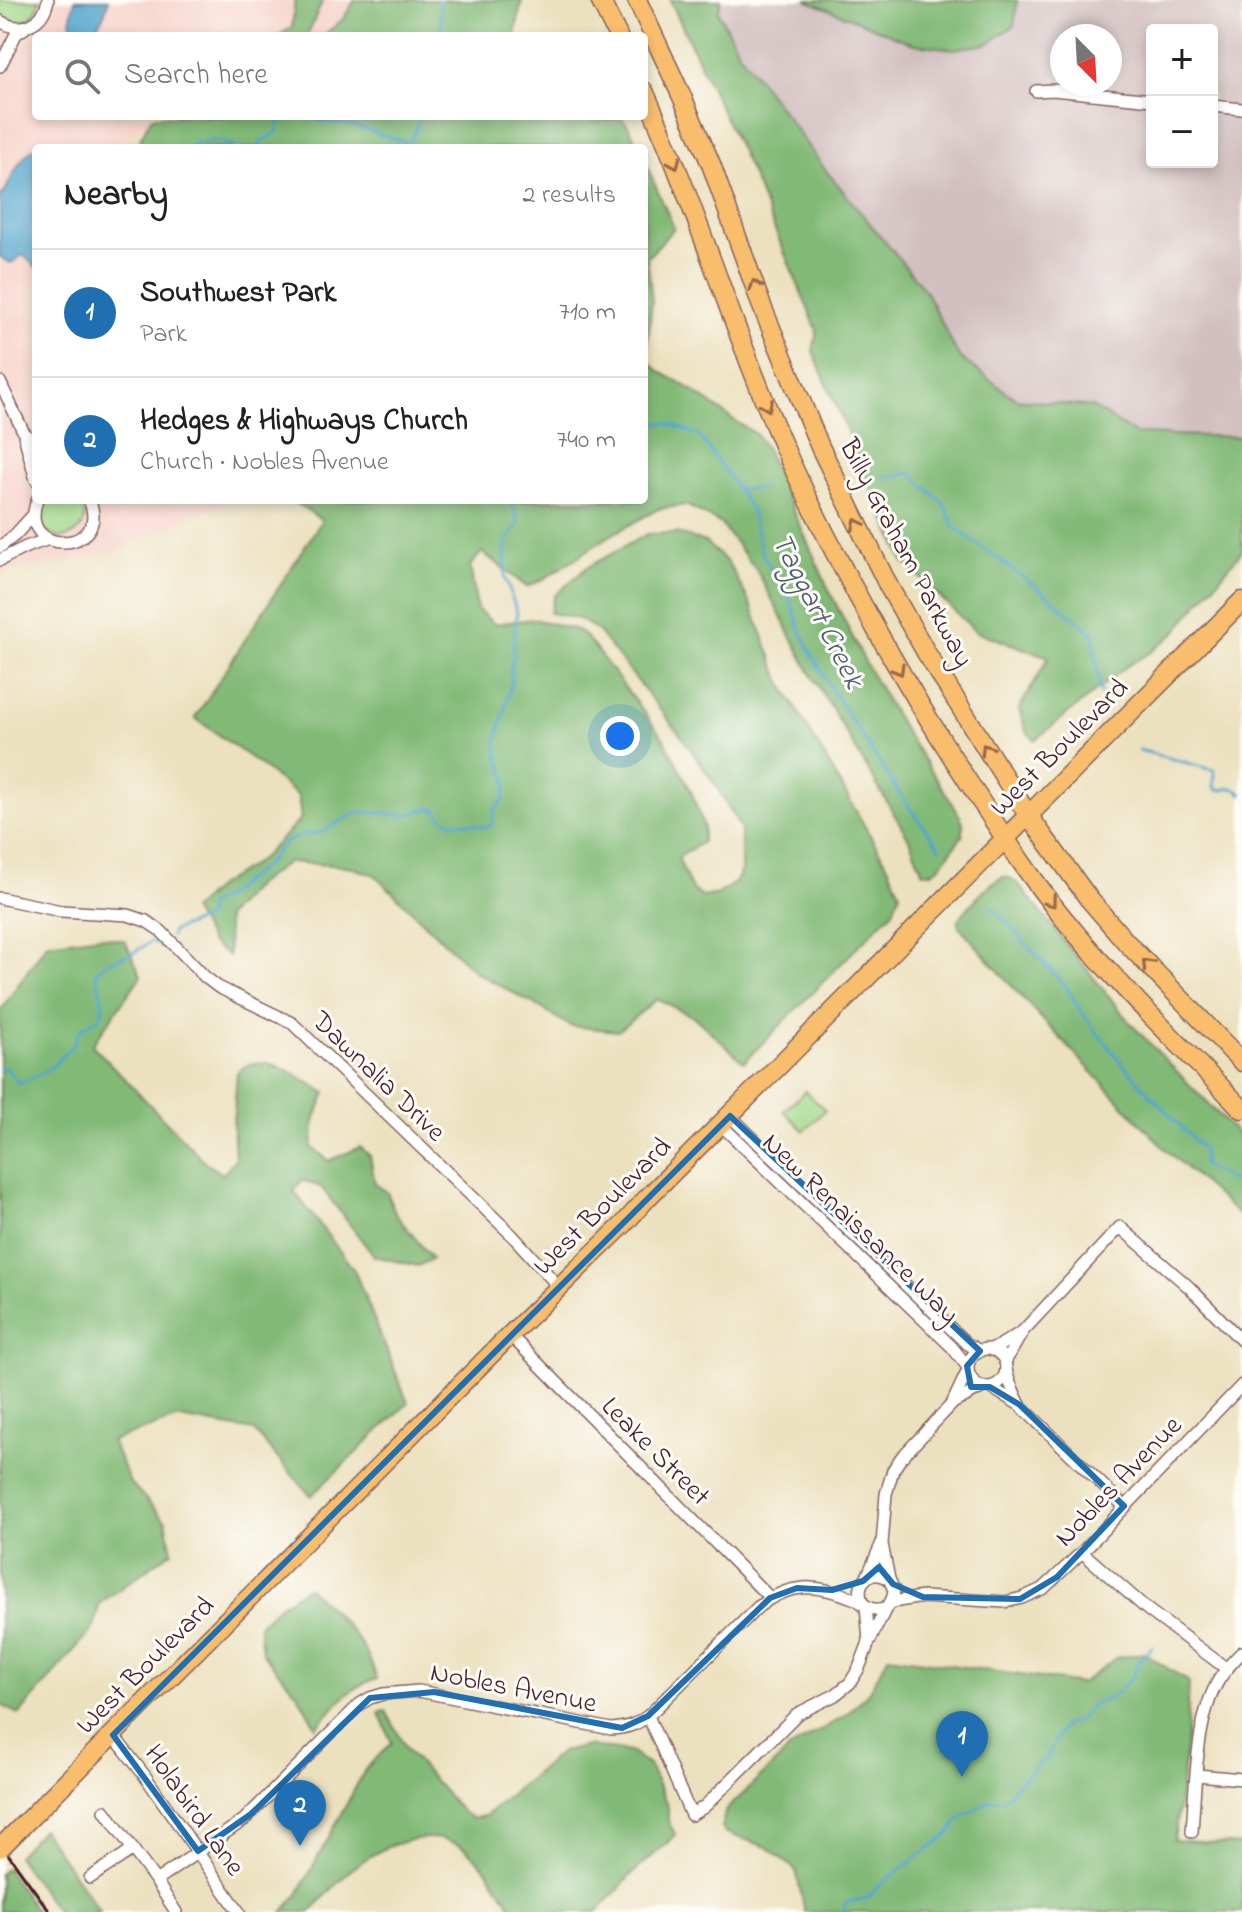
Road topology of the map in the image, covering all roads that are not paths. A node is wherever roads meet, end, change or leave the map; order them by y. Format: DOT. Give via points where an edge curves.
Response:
graph roads {
  1 [pos="48,0"];
  2 [pos="600,0"];
  3 [pos="637,0"];
  4 [pos="0,21"];
  5 [pos="27,27"];
  6 [pos="616,32"];
  7 [pos="0,66"];
  8 [pos="1036,91"];
  9 [pos="1146,99"];
  10 [pos="648,100"];
  11 [pos="1218,107"];
  12 [pos="1242,109"];
  13 [pos="0,382"];
  14 [pos="23,431"];
  15 [pos="32,442"];
  16 [pos="32,465"];
  17 [pos="36,504"];
  18 [pos="90,504"];
  19 [pos="34,514"];
  20 [pos="49,539"];
  21 [pos="0,547"];
  22 [pos="0,560"];
  23 [pos="1242,601"];
  24 [pos="1028,815"];
  25 [pos="1005,839"];
  26 [pos="4,898"];
  27 [pos="1242,1062"];
  28 [pos="1242,1109"];
  29 [pos="726,1120"];
  30 [pos="559,1287"];
  31 [pos="1023,1331"];
  32 [pos="510,1335"];
  33 [pos="1242,1341"];
  34 [pos="986,1350"];
  35 [pos="1005,1365"];
  36 [pos="967,1368"];
  37 [pos="1242,1385"];
  38 [pos="987,1387"];
  39 [pos="953,1403"];
  40 [pos="1020,1405"];
  41 [pos="1124,1506"];
  42 [pos="882,1544"];
  43 [pos="1082,1552"];
  44 [pos="865,1579"];
  45 [pos="891,1582"];
  46 [pos="832,1590"];
  47 [pos="923,1597"];
  48 [pos="770,1598"];
  49 [pos="864,1604"];
  50 [pos="890,1604"];
  51 [pos="869,1642"];
  52 [pos="1242,1652"];
  53 [pos="1227,1669"];
  54 [pos="648,1716"];
  55 [pos="113,1735"];
  56 [pos="1197,1775"];
  57 [pos="1242,1779"];
  58 [pos="105,1811"];
  59 [pos="1192,1832"];
  60 [pos="0,1848"];
  61 [pos="133,1849"];
  62 [pos="198,1851"];
  63 [pos="90,1878"];
  64 [pos="156,1881"];
  65 [pos="176,1912"];
  66 [pos="239,1912"];
  1 -- 5 [label="street" via="42,17"];
  2 -- 6 [label="main road"];
  24 -- 3 [label="main road, Billy Graham Parkway, one-way" via="927,654 853,518 761,304 711,164"];
  4 -- 5 [label="street"];
  5 -- 7 [label="street" via="16,34"];
  8 -- 9 [label="street"];
  10 -- 25 [label="main road, one-way" via="759,389 824,532 899,671"];
  11 -- 12 [label="street"];
  13 -- 14 [label="street"];
  14 -- 15 [label="street"];
  14 -- 16 [label="street"];
  17 -- 19 [label="street"];
  18 -- 20 [label="street" via="92,516 84,535 67,543"];
  19 -- 20 [label="street" via="36,526"];
  19 -- 21 [label="street"];
  20 -- 22 [label="street"];
  23 -- 24 [label="main road, West Boulevard"];
  24 -- 25 [label="main road, West Boulevard"];
  27 -- 24 [label="main road, Billy Graham Parkway, one-way" via="1117,931"];
  25 -- 28 [label="main road, one-way" via="1102,964"];
  25 -- 29 [label="main road, West Boulevard"];
  26 -- 30 [label="street, Dawnalia Drive" via="61,911 128,915 161,931 218,987 292,1023"];
  29 -- 30 [label="main road, West Boulevard"];
  29 -- 34 [label="street, New Renaissance Way" via="966,1343"];
  29 -- 36 [label="street, New Renaissance Way"];
  30 -- 32 [label="main road, West Boulevard"];
  31 -- 33 [label="street" via="1120,1227"];
  31 -- 34 [label="street"];
  31 -- 35 [label="street"];
  32 -- 48 [label="street, Leake Street"];
  32 -- 55 [label="main road, West Boulevard"];
  34 -- 35 [label="street" via="1002,1356"];
  34 -- 36 [label="street" via="971,1358"];
  35 -- 38 [label="street" via="1001,1380"];
  35 -- 40 [label="street"];
  36 -- 38 [label="street" via="972,1380"];
  36 -- 39 [label="street"];
  37 -- 41 [label="street, Nobles Avenue"];
  38 -- 39 [label="street"];
  38 -- 40 [label="street"];
  39 -- 42 [label="street" via="893,1470"];
  40 -- 41 [label="street"];
  41 -- 43 [label="street, Nobles Avenue"];
  42 -- 44 [label="street"];
  42 -- 45 [label="street"];
  43 -- 47 [label="street, Nobles Avenue" via="1044,1588 1020,1599"];
  43 -- 53 [label="street"];
  44 -- 45 [label="street" via="878,1574"];
  44 -- 46 [label="street"];
  44 -- 49 [label="street" via="859,1591"];
  45 -- 47 [label="street, Nobles Avenue"];
  45 -- 50 [label="street"];
  46 -- 48 [label="street" via="797,1588"];
  46 -- 49 [label="street"];
  47 -- 50 [label="street, Nobles Avenue"];
  48 -- 54 [label="street, Nobles Avenue"];
  49 -- 50 [label="street" via="876,1610"];
  49 -- 51 [label="street"];
  50 -- 51 [label="street"];
  51 -- 54 [label="street" via="850,1683 797,1714 691,1815"];
  52 -- 53 [label="street"];
  53 -- 56 [label="street" via="1208,1706"];
  54 -- 62 [label="street, Nobles Avenue" via="635,1725 611,1729 434,1692 383,1694 360,1704 251,1814"];
  55 -- 60 [label="main road, West Boulevard, bridge"];
  55 -- 62 [label="street, Holabird Lane"];
  56 -- 57 [label="street"];
  56 -- 59 [label="street"];
  58 -- 61 [label="street"];
  61 -- 63 [label="street"];
  61 -- 64 [label="street"];
  62 -- 64 [label="street, Nobles Avenue"];
  62 -- 66 [label="street, Holabird Lane"];
  64 -- 65 [label="street"];
}
